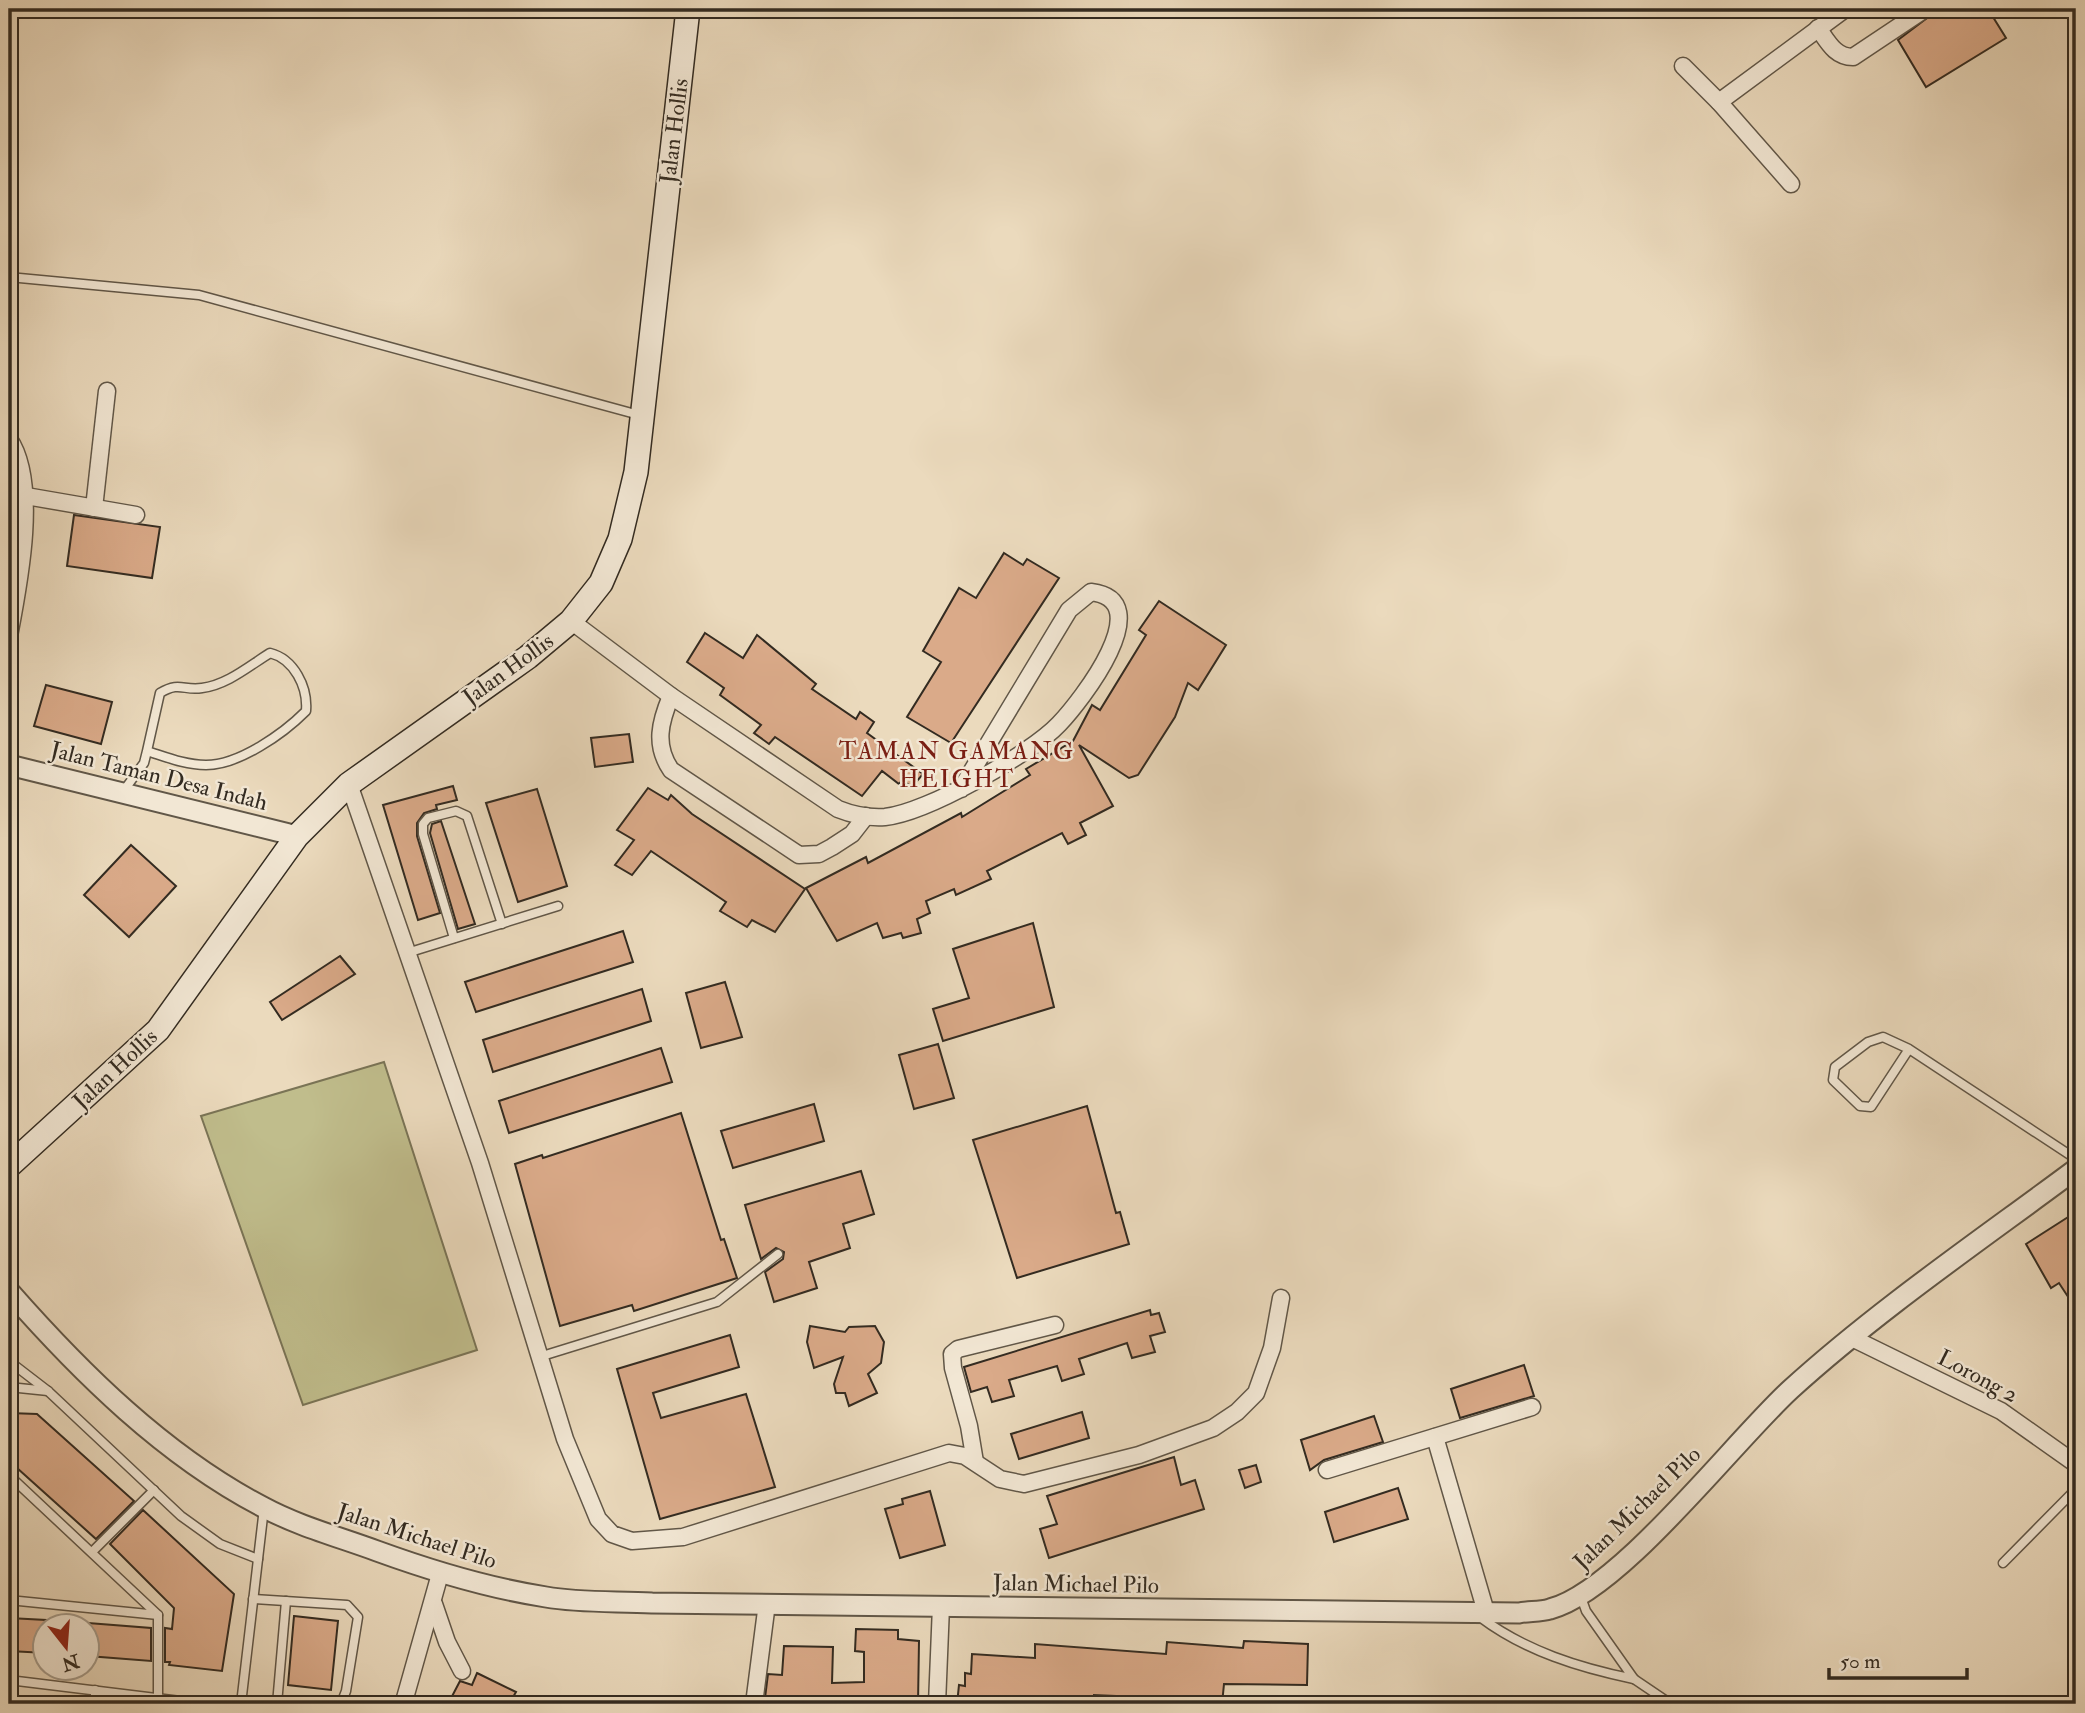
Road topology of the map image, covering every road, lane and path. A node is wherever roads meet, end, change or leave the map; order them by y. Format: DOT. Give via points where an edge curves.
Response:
graph roads {
  1 [pos="688,9"];
  2 [pos="1845,9"];
  3 [pos="1924,9"];
  4 [pos="1818,28"];
  5 [pos="1683,66"];
  6 [pos="1718,102"];
  7 [pos="1791,184"];
  8 [pos="9,277"];
  9 [pos="107,391"];
  10 [pos="642,416"];
  11 [pos="9,439"];
  12 [pos="26,496"];
  13 [pos="94,508"];
  14 [pos="136,515"];
  15 [pos="11,610"];
  16 [pos="572,621"];
  17 [pos="9,636"];
  18 [pos="671,696"];
  19 [pos="147,751"];
  20 [pos="9,765"];
  21 [pos="349,785"];
  22 [pos="961,789"];
  23 [pos="122,793"];
  24 [pos="866,816"];
  25 [pos="297,836"];
  26 [pos="558,906"];
  27 [pos="502,924"];
  28 [pos="454,938"];
  29 [pos="407,953"];
  30 [pos="1909,1049"];
  31 [pos="2076,1159"];
  32 [pos="9,1166"];
  33 [pos="2076,1169"];
  34 [pos="778,1254"];
  35 [pos="9,1291"];
  36 [pos="1281,1298"];
  37 [pos="1055,1325"];
  38 [pos="1852,1338"];
  39 [pos="539,1357"];
  40 [pos="9,1362"];
  41 [pos="9,1387"];
  42 [pos="48,1391"];
  43 [pos="1532,1407"];
  44 [pos="1435,1437"];
  45 [pos="975,1462"];
  46 [pos="2076,1464"];
  47 [pos="1327,1470"];
  48 [pos="11,1479"];
  49 [pos="2076,1489"];
  50 [pos="154,1490"];
  51 [pos="264,1508"];
  52 [pos="9,1527"];
  53 [pos="92,1552"];
  54 [pos="258,1559"];
  55 [pos="2003,1563"];
  56 [pos="440,1574"];
  57 [pos="1580,1594"];
  58 [pos="253,1599"];
  59 [pos="9,1600"];
  60 [pos="286,1601"];
  61 [pos="433,1602"];
  62 [pos="767,1604"];
  63 [pos="941,1606"];
  64 [pos="1480,1612"];
  65 [pos="158,1615"];
  66 [pos="462,1671"];
  67 [pos="1634,1679"];
  68 [pos="9,1680"];
  69 [pos="94,1690"];
  70 [pos="158,1698"];
  71 [pos="405,1698"];
  72 [pos="95,1704"];
  73 [pos="205,1704"];
  74 [pos="241,1704"];
  75 [pos="276,1704"];
  76 [pos="341,1704"];
  77 [pos="754,1704"];
  78 [pos="937,1704"];
  79 [pos="1671,1704"];
  1 -- 10 [label="main road, Jalan Hollis"];
  2 -- 4 [label="street"];
  3 -- 4 [label="street" via="1853,57 1835,50"];
  4 -- 6 [label="street"];
  5 -- 6 [label="street"];
  6 -- 7 [label="street"];
  8 -- 10 [label="lane" via="199,295"];
  9 -- 13 [label="street"];
  10 -- 16 [label="main road, Jalan Hollis" via="636,472 620,539 601,583"];
  11 -- 12 [label="street" via="23,471"];
  12 -- 13 [label="street"];
  12 -- 15 [label="street"];
  13 -- 14 [label="street"];
  15 -- 17 [label="street"];
  16 -- 18 [label="street"];
  16 -- 21 [label="main road, Jalan Hollis"];
  18 -- 24 [label="street" via="838,809"];
  18 -- 24 [label="street" via="659,731 664,760 671,770 771,839 799,855 819,854 852,834"];
  19 -- 19 [label="lane" via="160,693 172,686 200,689 228,680 270,653 279,655 303,682 306,711 237,757 207,765"];
  19 -- 23 [label="lane" via="144,763"];
  20 -- 23 [label="street, Jalan Taman Desa Indah"];
  21 -- 25 [label="main road, Jalan Hollis"];
  21 -- 29 [label="street"];
  22 -- 22 [label="street" via="1037,743 1077,703 1113,648 1118,631 1117,607 1111,600 1091,592 1069,610"];
  22 -- 24 [label="street" via="887,817"];
  23 -- 25 [label="street, Jalan Taman Desa Indah"];
  25 -- 32 [label="main road, Jalan Hollis" via="158,1030"];
  26 -- 27 [label="lane"];
  27 -- 28 [label="lane"];
  27 -- 28 [label="lane" via="467,816 456,811 428,818 423,834"];
  28 -- 29 [label="lane"];
  29 -- 39 [label="street" via="480,1163"];
  30 -- 30 [label="lane" via="1871,1107 1860,1105 1833,1080 1835,1067 1876,1038"];
  30 -- 31 [label="lane"];
  33 -- 38 [label="street, Jalan Michael Pilo"];
  34 -- 39 [label="lane" via="717,1303"];
  35 -- 51 [label="street, Jalan Michael Pilo" via="55,1343 142,1423 201,1469"];
  36 -- 45 [label="street" via="1272,1348 1256,1393 1213,1428 1139,1455 1037,1483 1010,1483"];
  37 -- 45 [label="street" via="952,1354"];
  38 -- 46 [label="street, Lorong 2" via="2001,1411"];
  38 -- 57 [label="street, Jalan Michael Pilo" via="1790,1390 1619,1564"];
  39 -- 45 [label="street" via="588,1501 612,1534 632,1541 683,1537 934,1456 956,1454"];
  40 -- 42 [label="lane"];
  41 -- 42 [label="lane"];
  42 -- 50 [label="lane"];
  43 -- 44 [label="street"];
  44 -- 47 [label="street"];
  44 -- 64 [label="street"];
  48 -- 52 [label="lane"];
  48 -- 53 [label="lane"];
  49 -- 55 [label="lane"];
  50 -- 53 [label="lane"];
  50 -- 54 [label="lane" via="220,1544"];
  51 -- 54 [label="lane"];
  51 -- 56 [label="street, Jalan Michael Pilo"];
  53 -- 65 [label="lane"];
  54 -- 58 [label="lane"];
  56 -- 61 [label="street"];
  56 -- 62 [label="street, Jalan Michael Pilo" via="549,1598"];
  57 -- 64 [label="street, Jalan Michael Pilo" via="1551,1609"];
  57 -- 67 [label="lane" via="1586,1612"];
  58 -- 60 [label="lane"];
  58 -- 74 [label="lane"];
  59 -- 65 [label="lane"];
  60 -- 75 [label="lane"];
  60 -- 76 [label="lane" via="347,1605 358,1617"];
  61 -- 66 [label="street"];
  61 -- 71 [label="street"];
  62 -- 63 [label="street, Jalan Michael Pilo"];
  62 -- 77 [label="street"];
  63 -- 64 [label="street, Jalan Michael Pilo"];
  63 -- 78 [label="street"];
  64 -- 67 [label="lane" via="1505,1636 1587,1670"];
  65 -- 70 [label="lane"];
  67 -- 79 [label="lane"];
  68 -- 69 [label="lane"];
  69 -- 70 [label="lane"];
  69 -- 72 [label="lane"];
  70 -- 73 [label="lane"];
}
